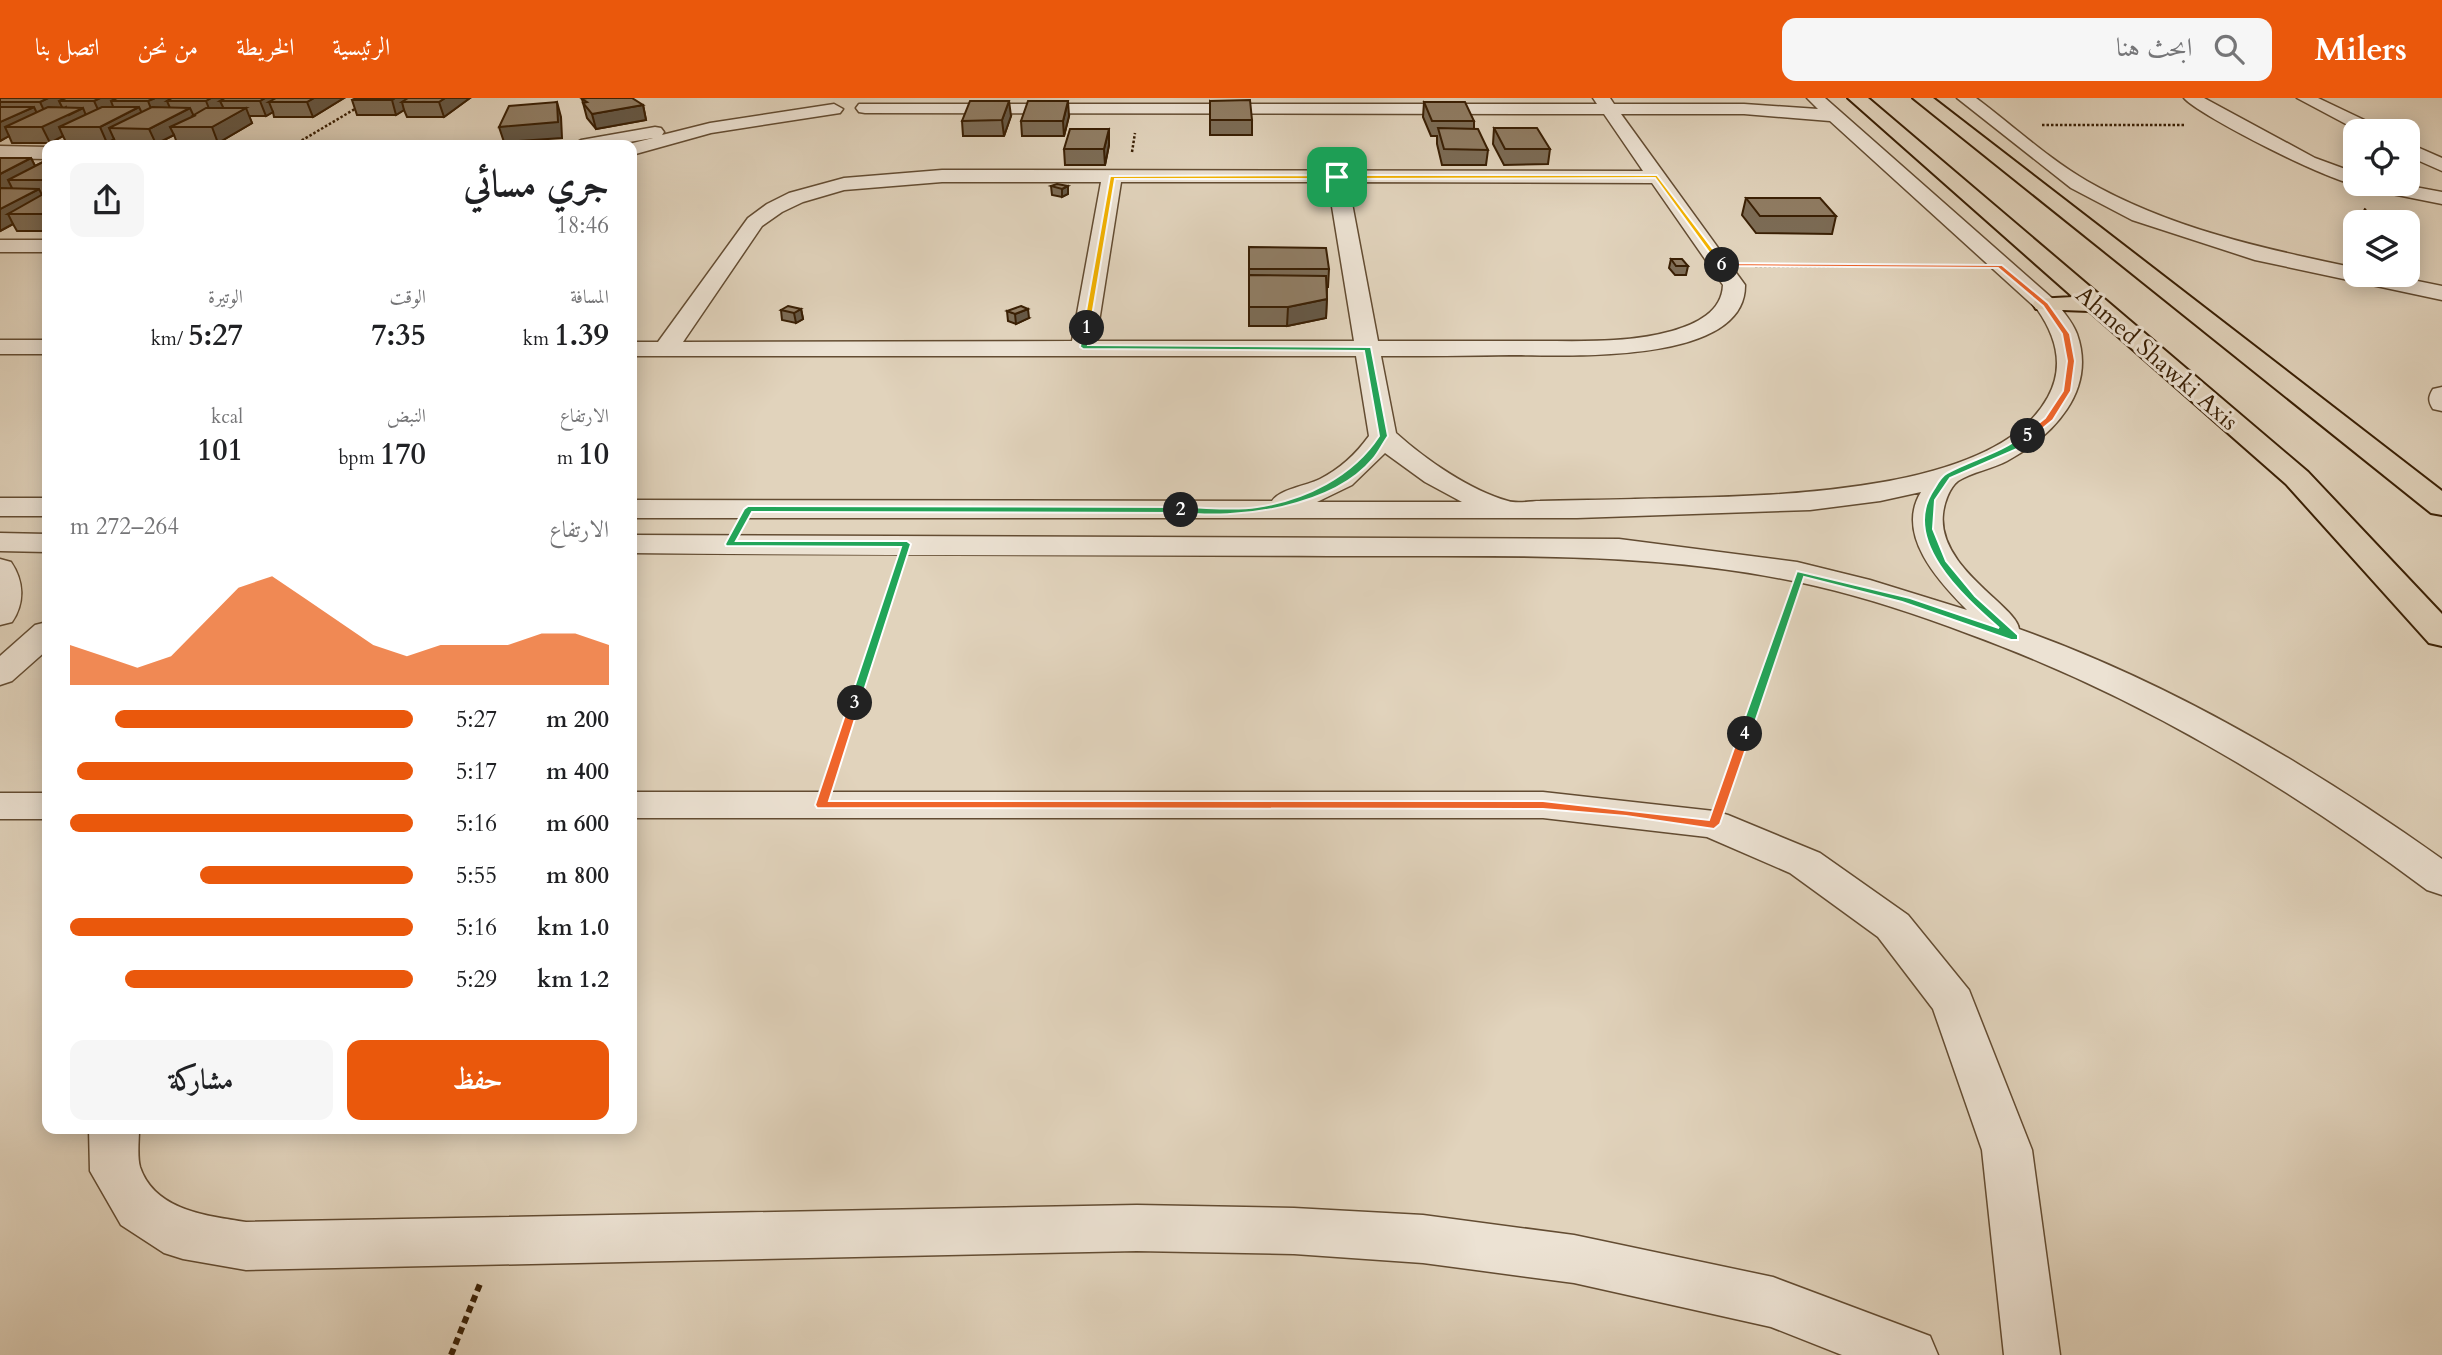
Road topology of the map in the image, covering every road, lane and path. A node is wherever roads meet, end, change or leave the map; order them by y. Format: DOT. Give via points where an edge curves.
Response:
graph roads {
  1 [pos="781,98"];
  2 [pos="796,98"];
  3 [pos="907,98"];
  4 [pos="1020,98"];
  5 [pos="1780,98"];
  6 [pos="1815,98"];
  7 [pos="1857,98"];
  8 [pos="1922,98"];
  9 [pos="1965,98"];
  10 [pos="2192,98"];
  11 [pos="2305,98"];
  12 [pos="1603,102"];
  13 [pos="361,105"];
  14 [pos="865,108"];
  15 [pos="834,109"];
  16 [pos="1140,109"];
  17 [pos="1835,116"];
  18 [pos="2348,119"];
  19 [pos="2003,125"];
  20 [pos="2241,125"];
  21 [pos="302,140"];
  22 [pos="606,140"];
  23 [pos="637,148"];
  24 [pos="0,152"];
  25 [pos="42,153"];
  26 [pos="2420,155"];
  27 [pos="0,163"];
  28 [pos="42,163"];
  29 [pos="2442,165"];
  30 [pos="2343,175"];
  31 [pos="1120,177"];
  32 [pos="1337,177"];
  33 [pos="1657,177"];
  34 [pos="2078,184"];
  35 [pos="2032,185"];
  36 [pos="1916,190"];
  37 [pos="1965,191"];
  38 [pos="2420,194"];
  39 [pos="2442,198"];
  40 [pos="0,246"];
  41 [pos="42,246"];
  42 [pos="1723,266"];
  43 [pos="2000,266"];
  44 [pos="2437,303"];
  45 [pos="2045,304"];
  46 [pos="2094,304"];
  47 [pos="42,329"];
  48 [pos="6,347"];
  49 [pos="42,347"];
  50 [pos="1083,347"];
  51 [pos="1368,348"];
  52 [pos="637,349"];
  53 [pos="666,349"];
  54 [pos="2442,395"];
  55 [pos="2442,403"];
  56 [pos="1383,436"];
  57 [pos="1947,476"];
  58 [pos="42,499"];
  59 [pos="2438,500"];
  60 [pos="4,507"];
  61 [pos="42,507"];
  62 [pos="637,509"];
  63 [pos="748,509"];
  64 [pos="1257,510"];
  65 [pos="1507,511"];
  66 [pos="0,542"];
  67 [pos="42,542"];
  68 [pos="637,544"];
  69 [pos="730,544"];
  70 [pos="907,544"];
  71 [pos="0,569"];
  72 [pos="1800,573"];
  73 [pos="0,615"];
  74 [pos="2442,635"];
  75 [pos="42,636"];
  76 [pos="2015,637"];
  77 [pos="0,674"];
  78 [pos="637,805"];
  79 [pos="821,805"];
  80 [pos="0,806"];
  81 [pos="42,806"];
  82 [pos="1714,824"];
  83 [pos="2442,880"];
  84 [pos="114,1134"];
  85 [pos="498,1241"];
  86 [pos="451,1355"];
  87 [pos="1910,1355"];
  88 [pos="2032,1355"];
  1 -- 22 [label="street" via="697,122"];
  2 -- 15 [label="street"];
  3 -- 14 [label="street"];
  4 -- 12 [label="street"];
  5 -- 12 [label="street"];
  6 -- 17 [label="street"];
  7 -- 37 [label="main road, Ahmed Shawki Axis"];
  8 -- 35 [label="main road, Ahmed Shawki Axis"];
  9 -- 19 [label="street"];
  10 -- 20 [label="street"];
  11 -- 18 [label="street"];
  12 -- 16 [label="street"];
  12 -- 17 [label="street"];
  12 -- 33 [label="street"];
  13 -- 21 [label="path"];
  14 -- 15 [label="street"];
  14 -- 16 [label="street"];
  15 -- 23 [label="street" via="710,128"];
  16 -- 31 [label="path"];
  17 -- 36 [label="street"];
  19 -- 20 [label="path"];
  19 -- 34 [label="street"];
  20 -- 30 [label="street" via="2308,162"];
  24 -- 25 [label="street"];
  26 -- 29 [label="street"];
  27 -- 28 [label="street"];
  31 -- 32 [label="street"];
  31 -- 50 [label="street"];
  31 -- 53 [label="street" via="900,177 823,189 792,199 755,222"];
  32 -- 33 [label="street"];
  32 -- 51 [label="street"];
  33 -- 42 [label="street"];
  34 -- 35 [label="main road"];
  34 -- 44 [label="street" via="2116,206 2197,236 2353,275"];
  35 -- 59 [label="main road, Ahmed Shawki Axis"];
  36 -- 37 [label="main road"];
  36 -- 43 [label="street"];
  37 -- 46 [label="main road, Ahmed Shawki Axis"];
  38 -- 39 [label="street"];
  40 -- 41 [label="street"];
  42 -- 43 [label="path"];
  42 -- 51 [label="street" via="1734,285 1732,304 1713,322 1680,336 1580,348"];
  43 -- 45 [label="street"];
  45 -- 46 [label="main road"];
  45 -- 57 [label="street" via="2066,334 2071,361 2067,391 2048,420 2014,447"];
  46 -- 74 [label="main road, Ahmed Shawki Axis" via="2297,478"];
  47 -- 48 [label="street"];
  48 -- 49 [label="street"];
  50 -- 51 [label="street"];
  50 -- 53 [label="street"];
  51 -- 56 [label="street"];
  52 -- 53 [label="street"];
  54 -- 55 [label="street"];
  56 -- 64 [label="street" via="1369,458 1342,479 1304,497"];
  56 -- 65 [label="street" via="1432,476"];
  57 -- 65 [label="street" via="1880,492 1802,502"];
  57 -- 76 [label="street" via="1931,500 1928,529 1942,562 1971,598"];
  58 -- 60 [label="street"];
  60 -- 61 [label="street"];
  62 -- 63 [label="street"];
  63 -- 64 [label="street"];
  63 -- 69 [label="street"];
  64 -- 65 [label="street"];
  66 -- 67 [label="street"];
  68 -- 69 [label="street"];
  69 -- 70 [label="street"];
  70 -- 72 [label="street" via="1619,548 1709,556"];
  70 -- 79 [label="path"];
  71 -- 73 [label="street" via="7,590"];
  72 -- 76 [label="street" via="1906,600"];
  72 -- 82 [label="path"];
  75 -- 77 [label="street"];
  76 -- 83 [label="street" via="2150,696 2270,761 2368,824"];
  78 -- 79 [label="street"];
  79 -- 82 [label="street" via="1543,805"];
  80 -- 81 [label="street"];
  82 -- 88 [label="street" via="1805,863 1893,926 1953,1002 2007,1150"];
  84 -- 85 [label="street" via="115,1171 139,1209 183,1236 246,1246"];
  85 -- 86 [label="path"];
  85 -- 87 [label="street" via="1137,1228 1423,1239 1574,1259 1773,1302"];
}
